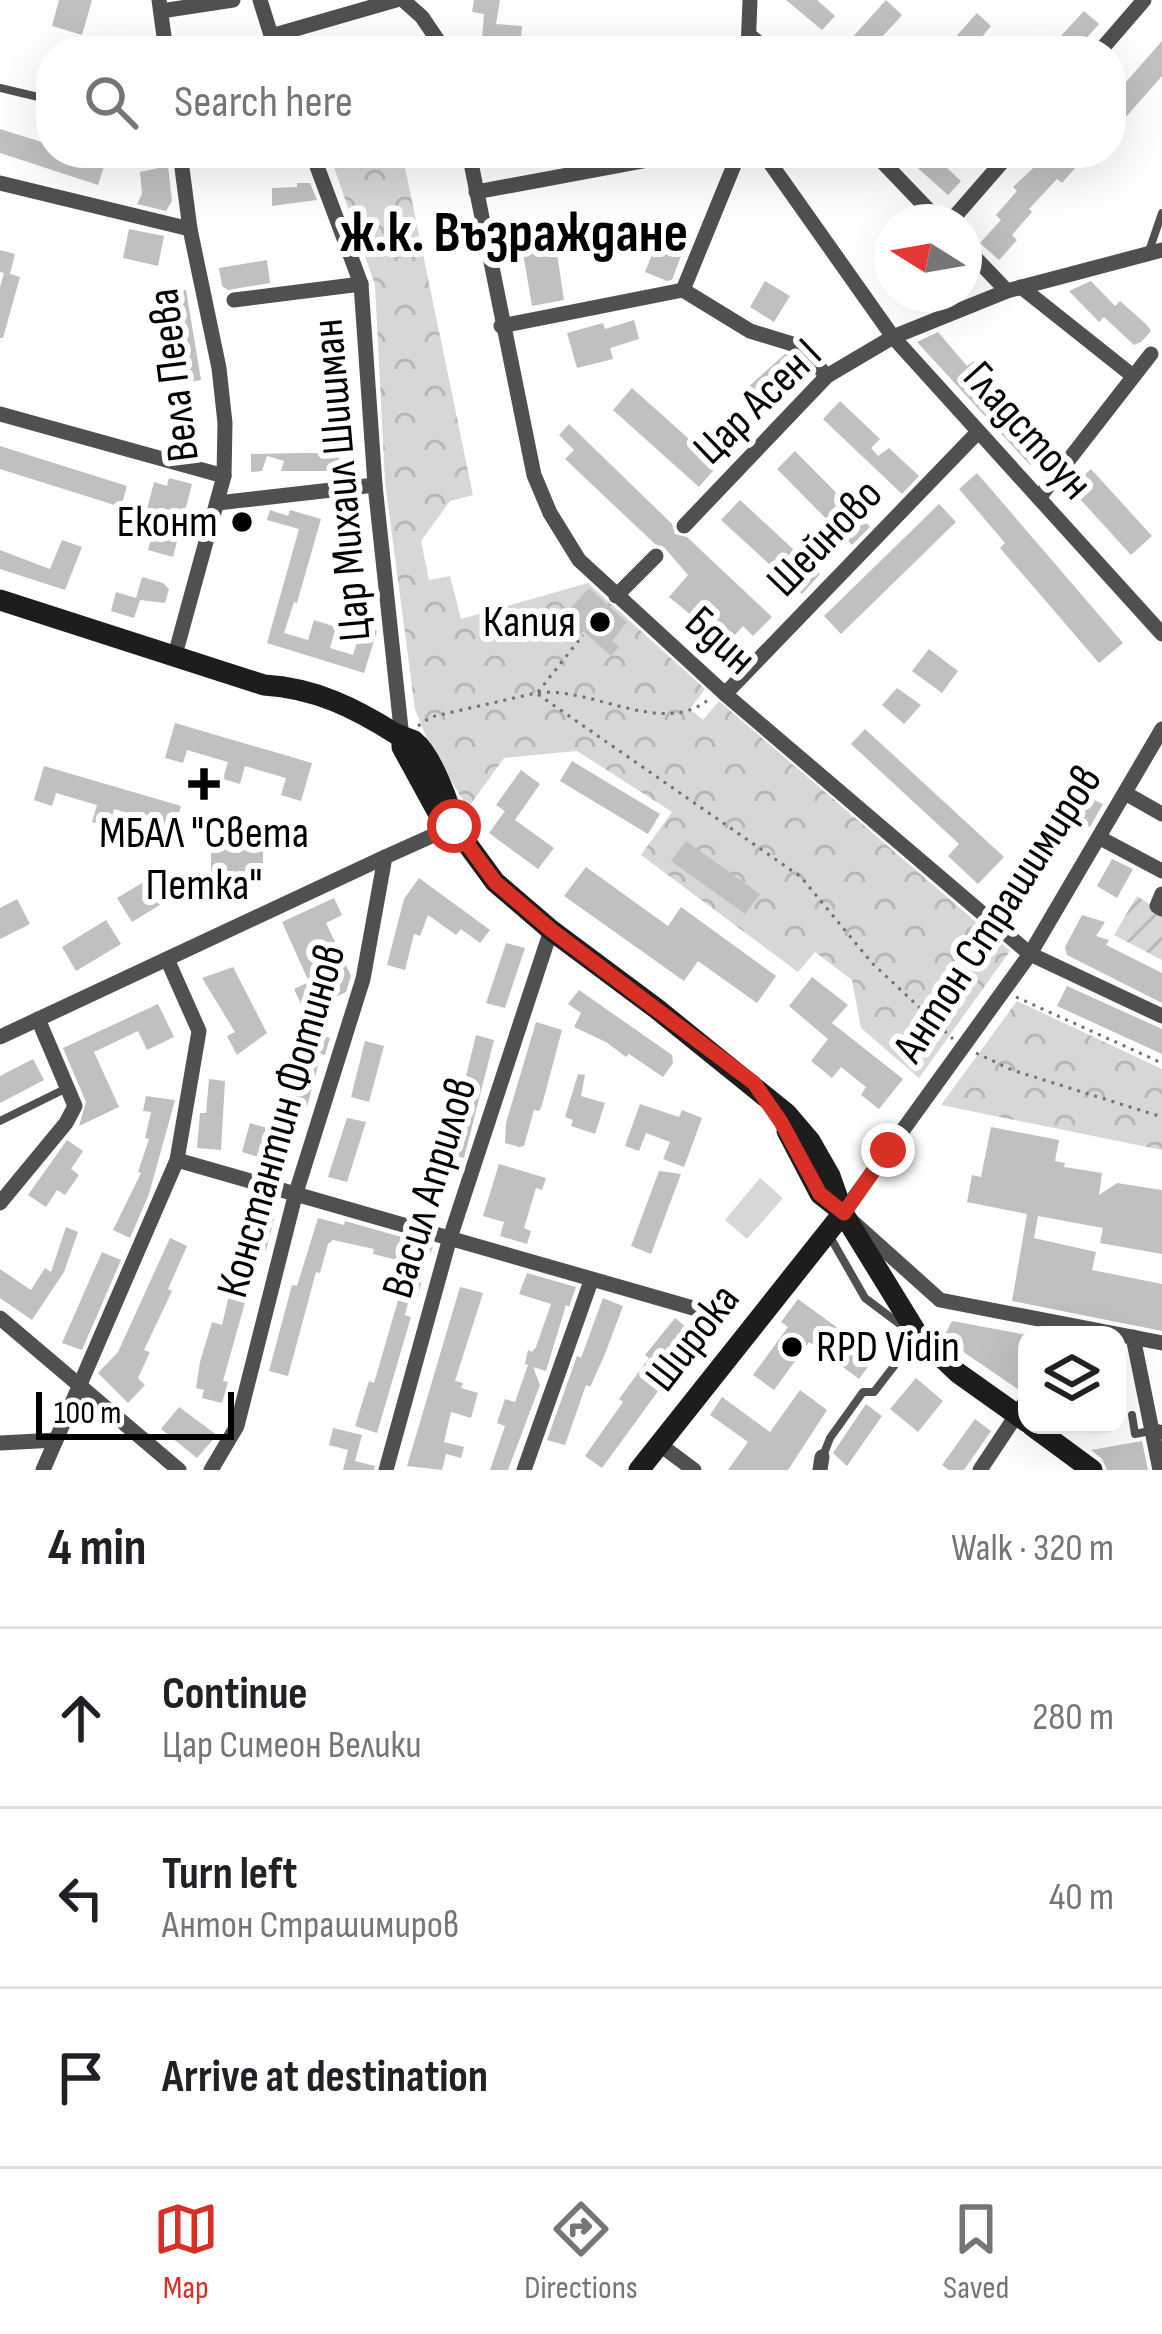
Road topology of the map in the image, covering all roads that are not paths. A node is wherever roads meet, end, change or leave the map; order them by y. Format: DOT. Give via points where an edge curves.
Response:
graph roads {
  1 [pos="233,0"];
  2 [pos="260,0"];
  3 [pos="399,0"];
  4 [pos="750,0"];
  5 [pos="1144,0"];
  6 [pos="160,6"];
  7 [pos="164,36"];
  8 [pos="271,36"];
  9 [pos="296,36"];
  10 [pos="435,36"];
  11 [pos="749,36"];
  12 [pos="1113,36"];
  13 [pos="0,88"];
  14 [pos="36,96"];
  15 [pos="182,168"];
  16 [pos="318,168"];
  17 [pos="472,168"];
  18 [pos="605,168"];
  19 [pos="733,168"];
  20 [pos="774,168"];
  21 [pos="888,168"];
  22 [pos="997,168"];
  23 [pos="0,183"];
  24 [pos="476,192"];
  25 [pos="923,204"];
  26 [pos="966,204"];
  27 [pos="1162,213"];
  28 [pos="190,229"];
  29 [pos="1155,251"];
  30 [pos="982,261"];
  31 [pos="361,284"];
  32 [pos="1014,289"];
  33 [pos="683,290"];
  34 [pos="234,300"];
  35 [pos="501,326"];
  36 [pos="893,338"];
  37 [pos="1151,354"];
  38 [pos="827,376"];
  39 [pos="1133,376"];
  40 [pos="0,414"];
  41 [pos="977,433"];
  42 [pos="224,476"];
  43 [pos="375,484"];
  44 [pos="1039,498"];
  45 [pos="218,503"];
  46 [pos="684,526"];
  47 [pos="656,556"];
  48 [pos="616,596"];
  49 [pos="0,600"];
  50 [pos="1162,634"];
  51 [pos="175,655"];
  52 [pos="725,694"];
  53 [pos="1162,729"];
  54 [pos="402,738"];
  55 [pos="1125,793"];
  56 [pos="1162,814"];
  57 [pos="454,826"];
  58 [pos="1100,838"];
  59 [pos="386,857"];
  60 [pos="1162,871"];
  61 [pos="1162,894"];
  62 [pos="1162,909"];
  63 [pos="551,930"];
  64 [pos="1030,954"];
  65 [pos="167,959"];
  66 [pos="1162,1016"];
  67 [pos="38,1019"];
  68 [pos="0,1037"];
  69 [pos="69,1087"];
  70 [pos="0,1121"];
  71 [pos="177,1160"];
  72 [pos="295,1196"];
  73 [pos="0,1203"];
  74 [pos="844,1213"];
  75 [pos="827,1232"];
  76 [pos="452,1242"];
  77 [pos="808,1254"];
  78 [pos="592,1281"];
  79 [pos="700,1310"];
  80 [pos="0,1318"];
  81 [pos="1052,1326"];
  82 [pos="918,1335"];
  83 [pos="1126,1336"];
  84 [pos="1133,1337"];
  85 [pos="1162,1343"];
  86 [pos="80,1383"];
  87 [pos="1018,1411"];
  88 [pos="1132,1415"];
  89 [pos="1018,1424"];
  90 [pos="1157,1432"];
  91 [pos="1048,1434"];
  92 [pos="56,1440"];
  93 [pos="0,1443"];
  94 [pos="659,1444"];
  95 [pos="821,1464"];
  96 [pos="43,1470"];
  97 [pos="178,1470"];
  98 [pos="212,1470"];
  99 [pos="386,1470"];
  100 [pos="524,1470"];
  101 [pos="639,1470"];
  102 [pos="694,1470"];
  103 [pos="980,1470"];
  104 [pos="1091,1470"];
  105 [pos="1160,1470"];
  1 -- 6 [label="street"];
  2 -- 8 [label="street"];
  3 -- 9 [label="street"];
  3 -- 10 [label="street"];
  4 -- 11 [label="street"];
  5 -- 12 [label="street"];
  6 -- 7 [label="street"];
  13 -- 14 [label="lane"];
  15 -- 28 [label="street, Вела Пеева"];
  16 -- 31 [label="street, Цар Михаил Шишман"];
  17 -- 24 [label="street, Бдин"];
  18 -- 24 [label="street"];
  19 -- 33 [label="street"];
  20 -- 36 [label="street, Гладстоун"];
  21 -- 25 [label="street"];
  22 -- 26 [label="street"];
  23 -- 28 [label="street"];
  24 -- 35 [label="street, Бдин"];
  27 -- 29 [label="lane"];
  28 -- 42 [label="street, Вела Пеева" via="219,368"];
  29 -- 32 [label="street, Цар Асен I"];
  30 -- 32 [label="street"];
  31 -- 34 [label="street"];
  31 -- 43 [label="street, Цар Михаил Шишман"];
  32 -- 36 [label="street, Цар Асен I"];
  32 -- 39 [label="street"];
  33 -- 35 [label="street"];
  33 -- 38 [label="street" via="750,331 799,346"];
  35 -- 48 [label="street, Бдин" via="550,513 579,560"];
  36 -- 38 [label="street, Цар Асен I"];
  36 -- 41 [label="street, Гладстоун"];
  37 -- 39 [label="street"];
  38 -- 46 [label="street, Цар Асен I"];
  39 -- 44 [label="street"];
  40 -- 42 [label="street"];
  41 -- 44 [label="street, Гладстоун"];
  41 -- 52 [label="street, Шейново"];
  42 -- 45 [label="street, Вела Пеева"];
  43 -- 45 [label="street"];
  43 -- 54 [label="street, Цар Михаил Шишман"];
  44 -- 50 [label="street, Гладстоун"];
  45 -- 51 [label="street, Вела Пеева"];
  47 -- 48 [label="street"];
  48 -- 52 [label="street, Бдин"];
  49 -- 51 [label="main road"];
  51 -- 54 [label="main road"];
  52 -- 64 [label="street, Бдин"];
  53 -- 55 [label="street, Антон Страшимиров"];
  54 -- 57 [label="main road" via="437,811"];
  55 -- 56 [label="street"];
  55 -- 58 [label="street, Антон Страшимиров"];
  57 -- 59 [label="street"];
  57 -- 63 [label="main road" via="495,882"];
  58 -- 60 [label="street"];
  58 -- 64 [label="street, Антон Страшимиров"];
  59 -- 65 [label="street"];
  59 -- 72 [label="street, Константин Фотинов" via="363,979"];
  61 -- 62 [label="street"];
  63 -- 74 [label="main road" via="788,1114 830,1176"];
  63 -- 76 [label="street, Васил Априлов"];
  64 -- 66 [label="street, Бдин"];
  64 -- 74 [label="street, Антон Страшимиров"];
  65 -- 67 [label="street"];
  65 -- 71 [label="street" via="199,1031"];
  67 -- 68 [label="street"];
  67 -- 69 [label="street"];
  69 -- 70 [label="lane"];
  69 -- 73 [label="street" via="75,1106 66,1123"];
  71 -- 72 [label="street"];
  71 -- 86 [label="street"];
  72 -- 76 [label="street"];
  72 -- 98 [label="street, Константин Фотинов" via="237,1426"];
  74 -- 75 [label="main road, Антон Страшимиров"];
  74 -- 81 [label="street" via="940,1300"];
  74 -- 82 [label="main road"];
  75 -- 77 [label="main road, Антон Страшимиров"];
  75 -- 82 [label="lane" via="865,1298"];
  76 -- 78 [label="street"];
  76 -- 99 [label="street, Васил Априлов"];
  77 -- 94 [label="main road, Широка"];
  78 -- 79 [label="street"];
  78 -- 100 [label="street"];
  80 -- 86 [label="street"];
  82 -- 87 [label="main road" via="958,1373"];
  82 -- 95 [label="lane" via="874,1392 863,1392"];
  83 -- 84 [label="street"];
  84 -- 85 [label="street"];
  84 -- 90 [label="street"];
  86 -- 92 [label="street"];
  86 -- 97 [label="street"];
  88 -- 90 [label="lane" via="1136,1434"];
  89 -- 103 [label="street"];
  90 -- 105 [label="street"];
  91 -- 104 [label="main road"];
  92 -- 93 [label="street"];
  92 -- 96 [label="street"];
  94 -- 101 [label="main road, Широка"];
  94 -- 102 [label="street"];
}
